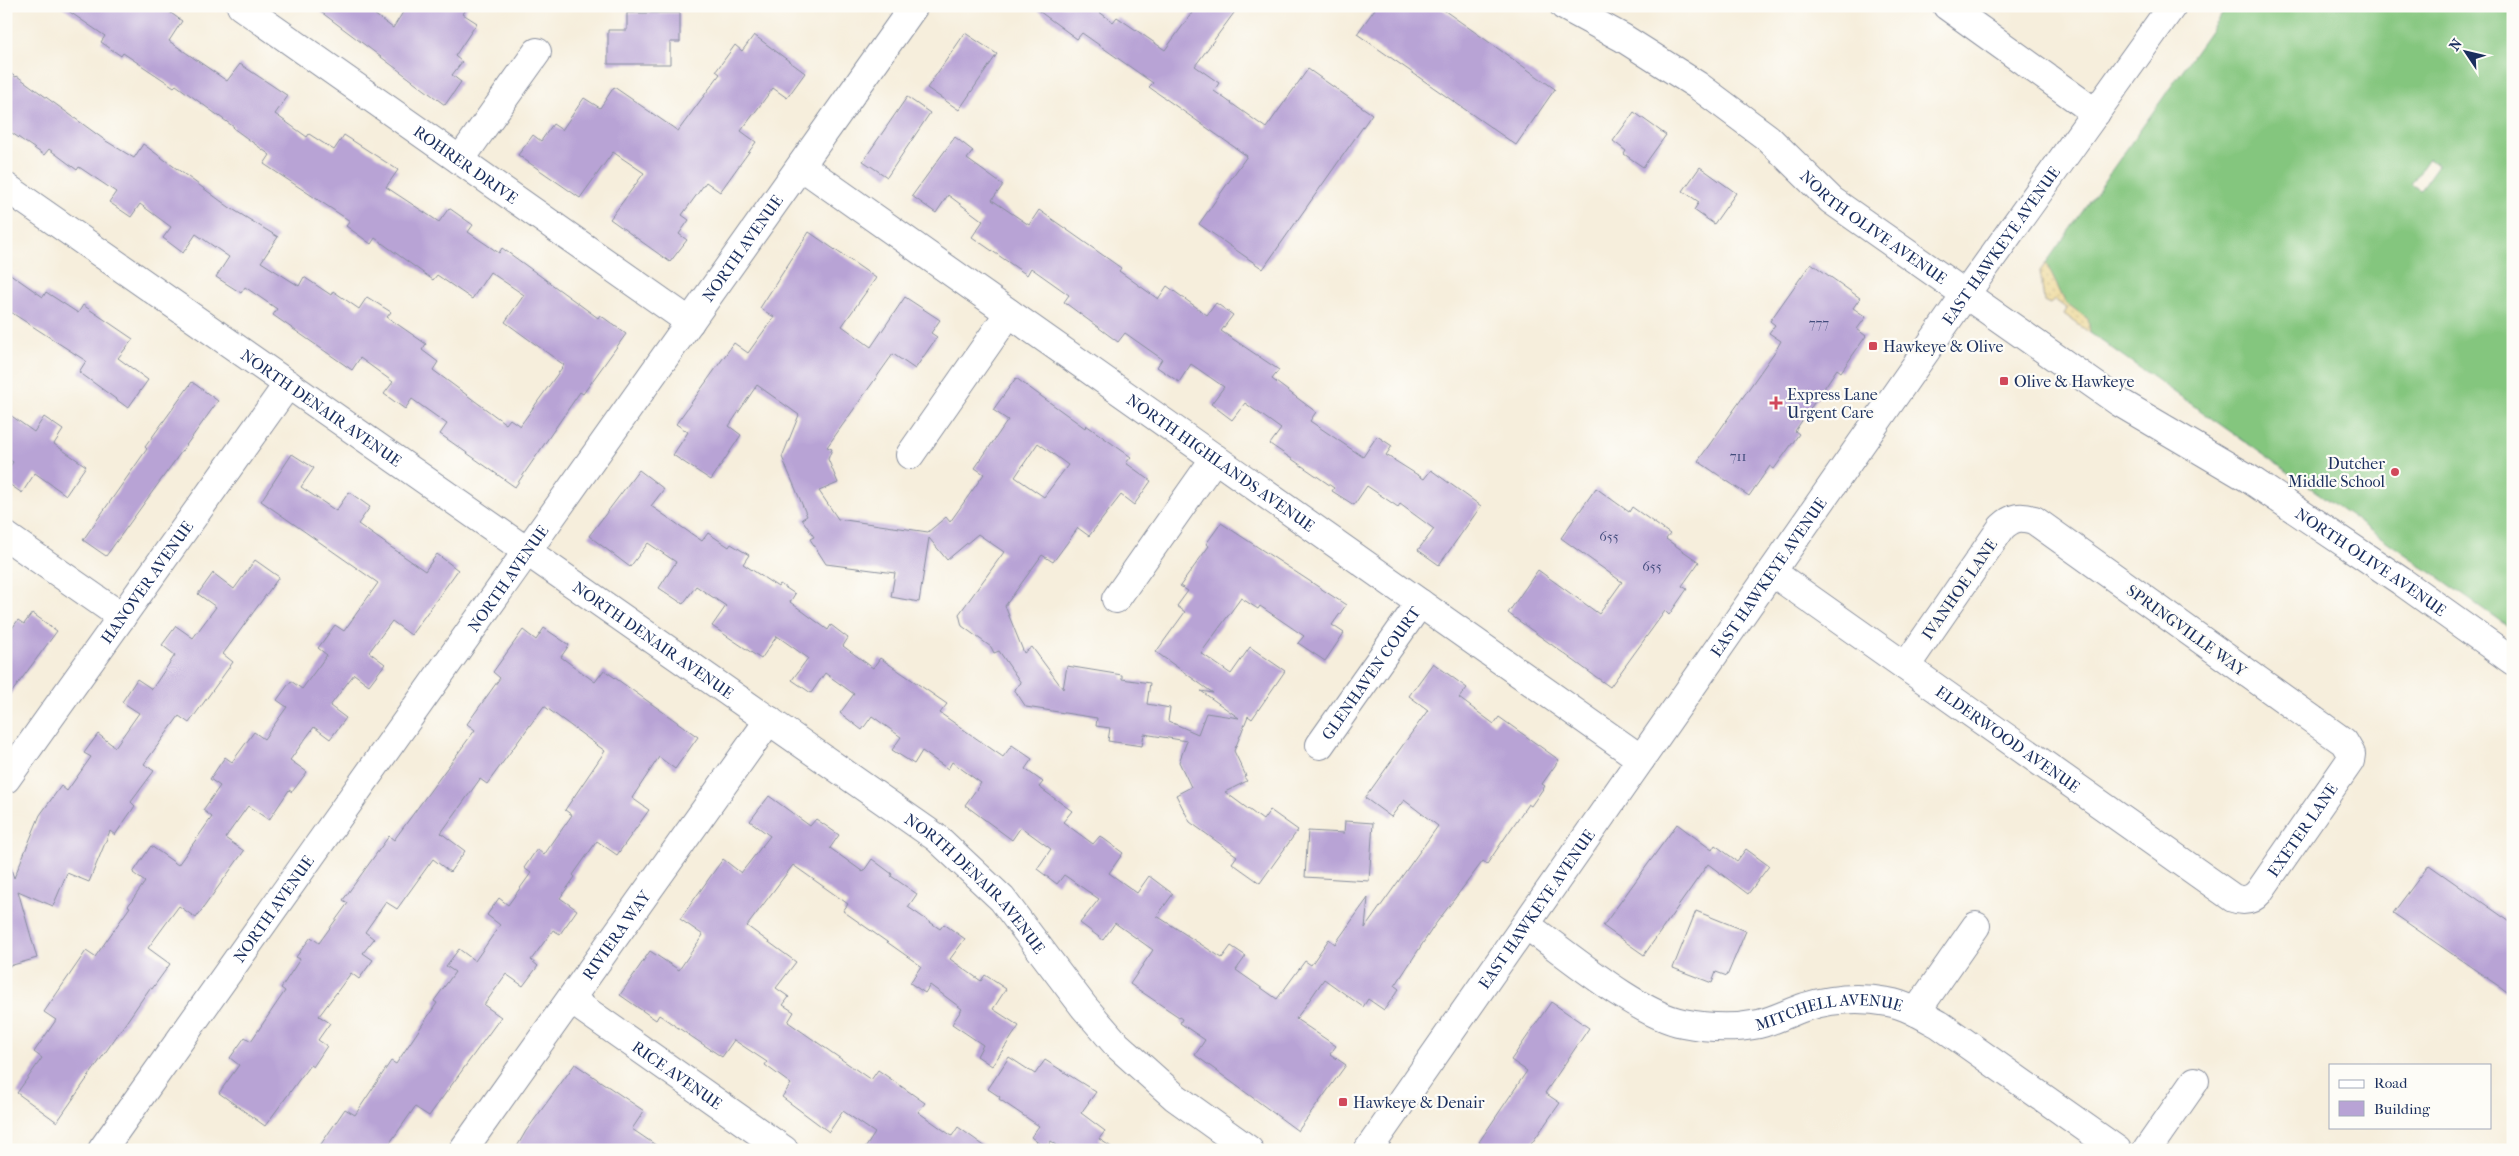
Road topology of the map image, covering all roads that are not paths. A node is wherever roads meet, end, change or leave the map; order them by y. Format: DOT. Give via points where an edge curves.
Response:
graph roads {
  1 [pos="241,6"];
  2 [pos="914,6"];
  3 [pos="1564,6"];
  4 [pos="1947,6"];
  5 [pos="2172,6"];
  6 [pos="537,52"];
  7 [pos="2096,113"];
  8 [pos="460,160"];
  9 [pos="801,166"];
  10 [pos="6,187"];
  11 [pos="1965,296"];
  12 [pos="1009,313"];
  13 [pos="690,322"];
  14 [pos="288,384"];
  15 [pos="910,455"];
  16 [pos="1215,458"];
  17 [pos="2017,517"];
  18 [pos="6,536"];
  19 [pos="527,551"];
  20 [pos="1772,572"];
  21 [pos="1116,599"];
  22 [pos="1420,603"];
  23 [pos="122,617"];
  24 [pos="2513,661"];
  25 [pos="1906,666"];
  26 [pos="769,720"];
  27 [pos="1320,745"];
  28 [pos="2350,754"];
  29 [pos="1641,759"];
  30 [pos="6,779"];
  31 [pos="2247,900"];
  32 [pos="1526,925"];
  33 [pos="1976,926"];
  34 [pos="571,1000"];
  35 [pos="1916,1012"];
  36 [pos="2195,1081"];
  37 [pos="102,1150"];
  38 [pos="463,1150"];
  39 [pos="784,1150"];
  40 [pos="1249,1150"];
  41 [pos="1368,1150"];
  42 [pos="2116,1150"];
  43 [pos="2147,1150"];
  1 -- 8 [label="street, ROHRER DRIVE"];
  2 -- 9 [label="street, NORTH AVENUE"];
  3 -- 11 [label="street, NORTH OLIVE AVENUE" via="1644,50 1725,105 1781,150 1831,200"];
  4 -- 7 [label="street"];
  5 -- 7 [label="street, EAST HAWKEYE AVENUE"];
  6 -- 8 [label="street"];
  7 -- 11 [label="street, EAST HAWKEYE AVENUE"];
  8 -- 13 [label="street, ROHRER DRIVE"];
  9 -- 12 [label="street, NORTH HIGHLANDS AVENUE"];
  9 -- 13 [label="street, NORTH AVENUE"];
  10 -- 14 [label="street, NORTH DENAIR AVENUE"];
  11 -- 20 [label="street, EAST HAWKEYE AVENUE"];
  11 -- 24 [label="street, NORTH OLIVE AVENUE" via="2134,412 2256,483"];
  12 -- 15 [label="street"];
  12 -- 16 [label="street, NORTH HIGHLANDS AVENUE"];
  13 -- 19 [label="street, NORTH AVENUE"];
  14 -- 19 [label="street, NORTH DENAIR AVENUE"];
  14 -- 23 [label="street, HANOVER AVENUE"];
  16 -- 21 [label="street"];
  16 -- 22 [label="street, NORTH HIGHLANDS AVENUE"];
  17 -- 25 [label="street, IVANHOE LANE" via="2002,527"];
  17 -- 28 [label="street, SPRINGVILLE WAY" via="2034,520 2344,742"];
  18 -- 23 [label="street"];
  19 -- 26 [label="street, NORTH DENAIR AVENUE"];
  19 -- 37 [label="street, NORTH AVENUE"];
  20 -- 25 [label="street, ELDERWOOD AVENUE"];
  20 -- 29 [label="street, EAST HAWKEYE AVENUE"];
  22 -- 27 [label="street, GLENHAVEN COURT"];
  22 -- 29 [label="street, NORTH HIGHLANDS AVENUE"];
  23 -- 30 [label="street, HANOVER AVENUE"];
  25 -- 31 [label="street, ELDERWOOD AVENUE" via="2233,898"];
  26 -- 34 [label="street, RIVIERA WAY"];
  26 -- 40 [label="street, NORTH DENAIR AVENUE" via="918,824 959,857 1015,914 1084,1007 1117,1045 1175,1097"];
  28 -- 31 [label="street, EXETER LANE" via="2347,769 2260,892"];
  29 -- 32 [label="street, EAST HAWKEYE AVENUE"];
  32 -- 35 [label="street, MITCHELL AVENUE" via="1632,1001 1681,1023 1734,1027 1759,1024 1806,1007 1863,999 1889,1002"];
  32 -- 41 [label="street, EAST HAWKEYE AVENUE"];
  33 -- 35 [label="street"];
  34 -- 38 [label="street, RIVIERA WAY"];
  34 -- 39 [label="street, RICE AVENUE"];
  35 -- 42 [label="street, MITCHELL AVENUE" via="1940,1025"];
  36 -- 43 [label="street"];
}
